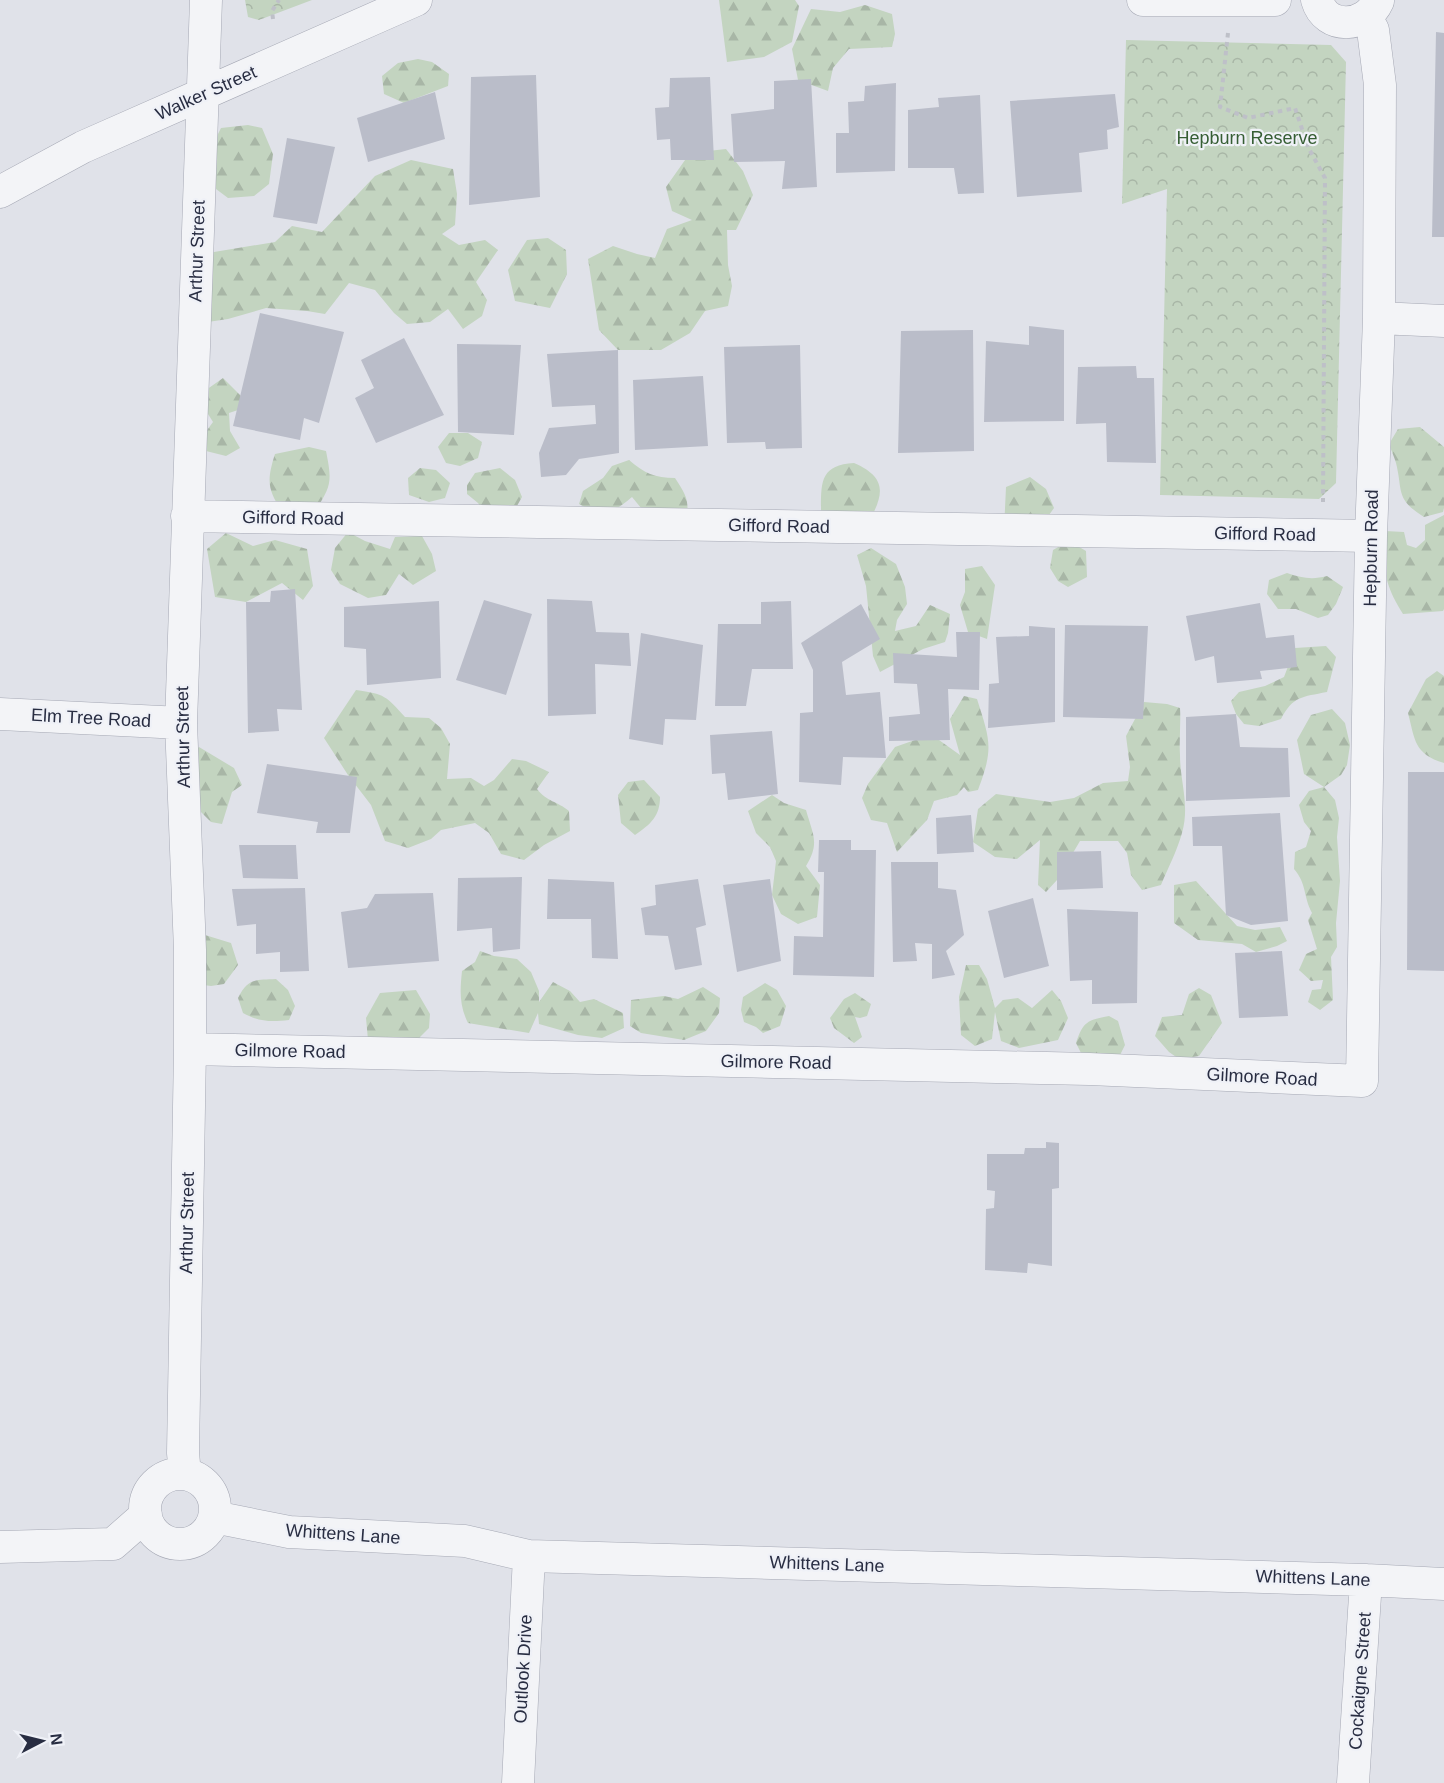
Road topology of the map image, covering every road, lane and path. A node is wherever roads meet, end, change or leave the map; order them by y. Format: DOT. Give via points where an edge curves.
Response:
graph roads {
  1 [pos="206,0"];
  2 [pos="279,0"];
  3 [pos="416,0"];
  4 [pos="1143,0"];
  5 [pos="1275,0"];
  6 [pos="1317,0"];
  7 [pos="1232,1"];
  8 [pos="1372,9"];
  9 [pos="273,19"];
  10 [pos="202,94"];
  11 [pos="0,192"];
  12 [pos="1379,318"];
  13 [pos="1444,321"];
  14 [pos="187,516"];
  15 [pos="1323,535"];
  16 [pos="1371,536"];
  17 [pos="0,714"];
  18 [pos="181,723"];
  19 [pos="190,1049"];
  20 [pos="1362,1081"];
  21 [pos="185,1474"];
  22 [pos="146,1515"];
  23 [pos="214,1516"];
  24 [pos="0,1547"];
  25 [pos="529,1556"];
  26 [pos="1366,1580"];
  27 [pos="1444,1584"];
  28 [pos="518,1783"];
  29 [pos="1353,1783"];
  1 -- 10 [label="street, Arthur Street"];
  2 -- 9 [label="path" via="272,11"];
  3 -- 10 [label="street, Walker Street"];
  4 -- 7 [label="street"];
  5 -- 7 [label="street"];
  6 -- 8 [label="street" via="1326,14 1345,23 1356,22"];
  7 -- 15 [label="path" via="1220,107 1248,118 1296,108 1308,147 1325,178"];
  8 -- 12 [label="street, Hepburn Road" via="1380,85"];
  10 -- 11 [label="street, Walker Street" via="83,147"];
  10 -- 14 [label="street, Arthur Street"];
  12 -- 13 [label="street"];
  12 -- 16 [label="street, Hepburn Road"];
  14 -- 15 [label="street, Gifford Road"];
  14 -- 18 [label="street, Arthur Street"];
  15 -- 16 [label="street, Gifford Road"];
  16 -- 20 [label="street, Hepburn Road"];
  17 -- 18 [label="street, Elm Tree Road"];
  18 -- 19 [label="street, Arthur Street"];
  19 -- 20 [label="street, Gilmore Road" via="1089,1069"];
  19 -- 21 [label="street, Arthur Street"];
  21 -- 22 [label="street" via="166,1477 156,1484 149,1493"];
  21 -- 23 [label="street" via="209,1488"];
  22 -- 23 [label="street" via="157,1535 177,1544 199,1539 208,1531"];
  22 -- 24 [label="street" via="113,1544"];
  23 -- 25 [label="street, Whittens Lane" via="289,1532 465,1541"];
  25 -- 26 [label="street, Whittens Lane"];
  25 -- 28 [label="street, Outlook Drive"];
  26 -- 27 [label="street, Whittens Lane"];
  26 -- 29 [label="street, Cockaigne Street"];
}
